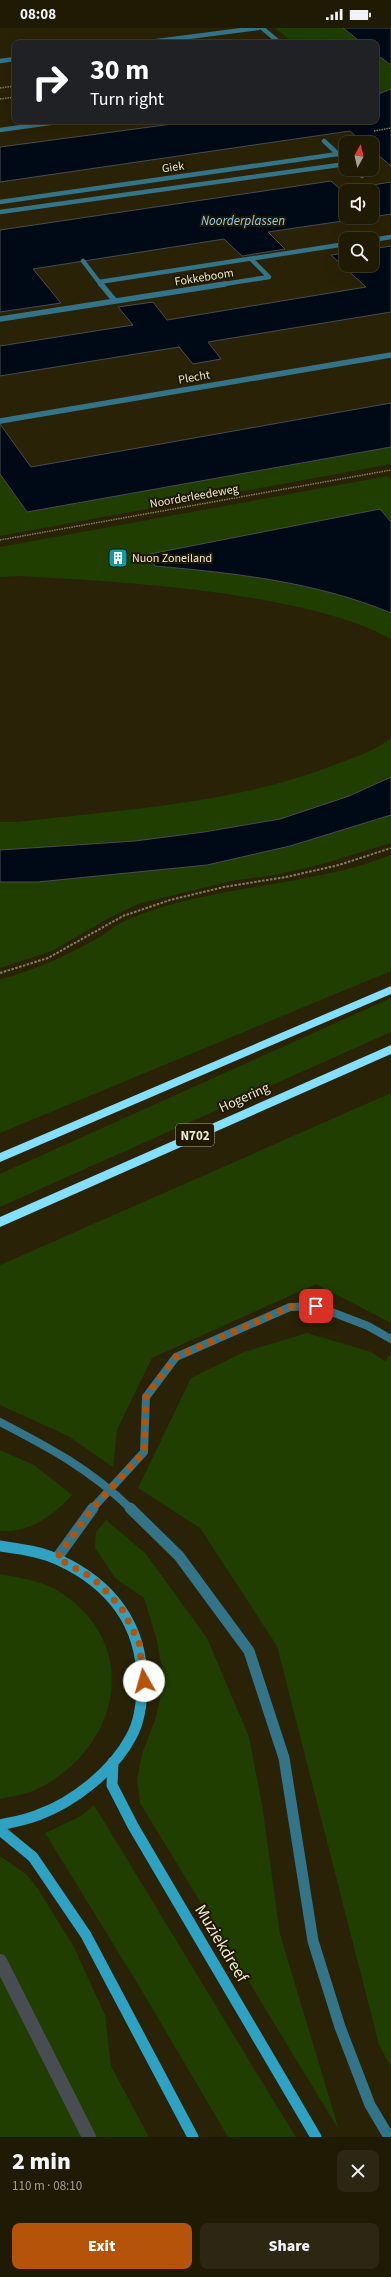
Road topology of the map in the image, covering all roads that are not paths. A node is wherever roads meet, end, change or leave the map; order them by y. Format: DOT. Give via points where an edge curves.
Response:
graph roads {
  1 [pos="258,28"];
  2 [pos="262,28"];
  3 [pos="165,40"];
  4 [pos="276,40"];
  5 [pos="12,59"];
  6 [pos="0,61"];
  7 [pos="43,124"];
  8 [pos="0,130"];
  9 [pos="324,141"];
  10 [pos="338,154"];
  11 [pos="339,163"];
  12 [pos="0,202"];
  13 [pos="0,212"];
  14 [pos="391,237"];
  15 [pos="379,239"];
  16 [pos="339,245"];
  17 [pos="251,259"];
  18 [pos="83,262"];
  19 [pos="99,282"];
  20 [pos="115,301"];
  21 [pos="0,319"];
  22 [pos="391,355"];
  23 [pos="1,421"];
  24 [pos="391,990"];
  25 [pos="391,1049"];
  26 [pos="0,1158"];
  27 [pos="0,1222"];
  28 [pos="391,1339"];
  29 [pos="0,1422"];
  30 [pos="110,1489"];
  31 [pos="0,1546"];
  32 [pos="57,1558"];
  33 [pos="113,1762"];
  34 [pos="0,1825"];
  35 [pos="0,1830"];
  36 [pos="193,2137"];
  37 [pos="316,2137"];
  38 [pos="389,2137"];
  1 -- 3 [label="street"];
  2 -- 4 [label="street"];
  5 -- 6 [label="street"];
  7 -- 8 [label="street"];
  9 -- 10 [label="street"];
  10 -- 12 [label="street, Giek"];
  11 -- 13 [label="street, Giek"];
  14 -- 15 [label="street"];
  16 -- 17 [label="street, Fokkeboom"];
  17 -- 19 [label="street, Fokkeboom"];
  17 -- 20 [label="street, Fokkeboom" via="269,277"];
  18 -- 19 [label="street"];
  19 -- 20 [label="street"];
  20 -- 21 [label="street, Fokkeboom"];
  22 -- 23 [label="street, Plecht"];
  24 -- 26 [label="highway"];
  25 -- 27 [label="highway, Hogering / N702"];
  28 -- 30 [label="street" via="368,1326 316,1306 290,1307 176,1357 146,1396 144,1452"];
  29 -- 30 [label="street" via="60,1453"];
  30 -- 32 [label="street" via="79,1525"];
  30 -- 38 [label="street" via="179,1556 249,1651 284,1758 313,1941 340,2027 370,2105"];
  31 -- 32 [label="main road" via="18,1547"];
  32 -- 33 [label="main road" via="99,1584 121,1607 139,1642 144,1681 140,1711 129,1740"];
  33 -- 34 [label="main road" via="83,1790 43,1814"];
  33 -- 37 [label="main road, Muziekdreef" via="112,1785 133,1826"];
  35 -- 36 [label="main road" via="33,1857 86,1935"];
}
